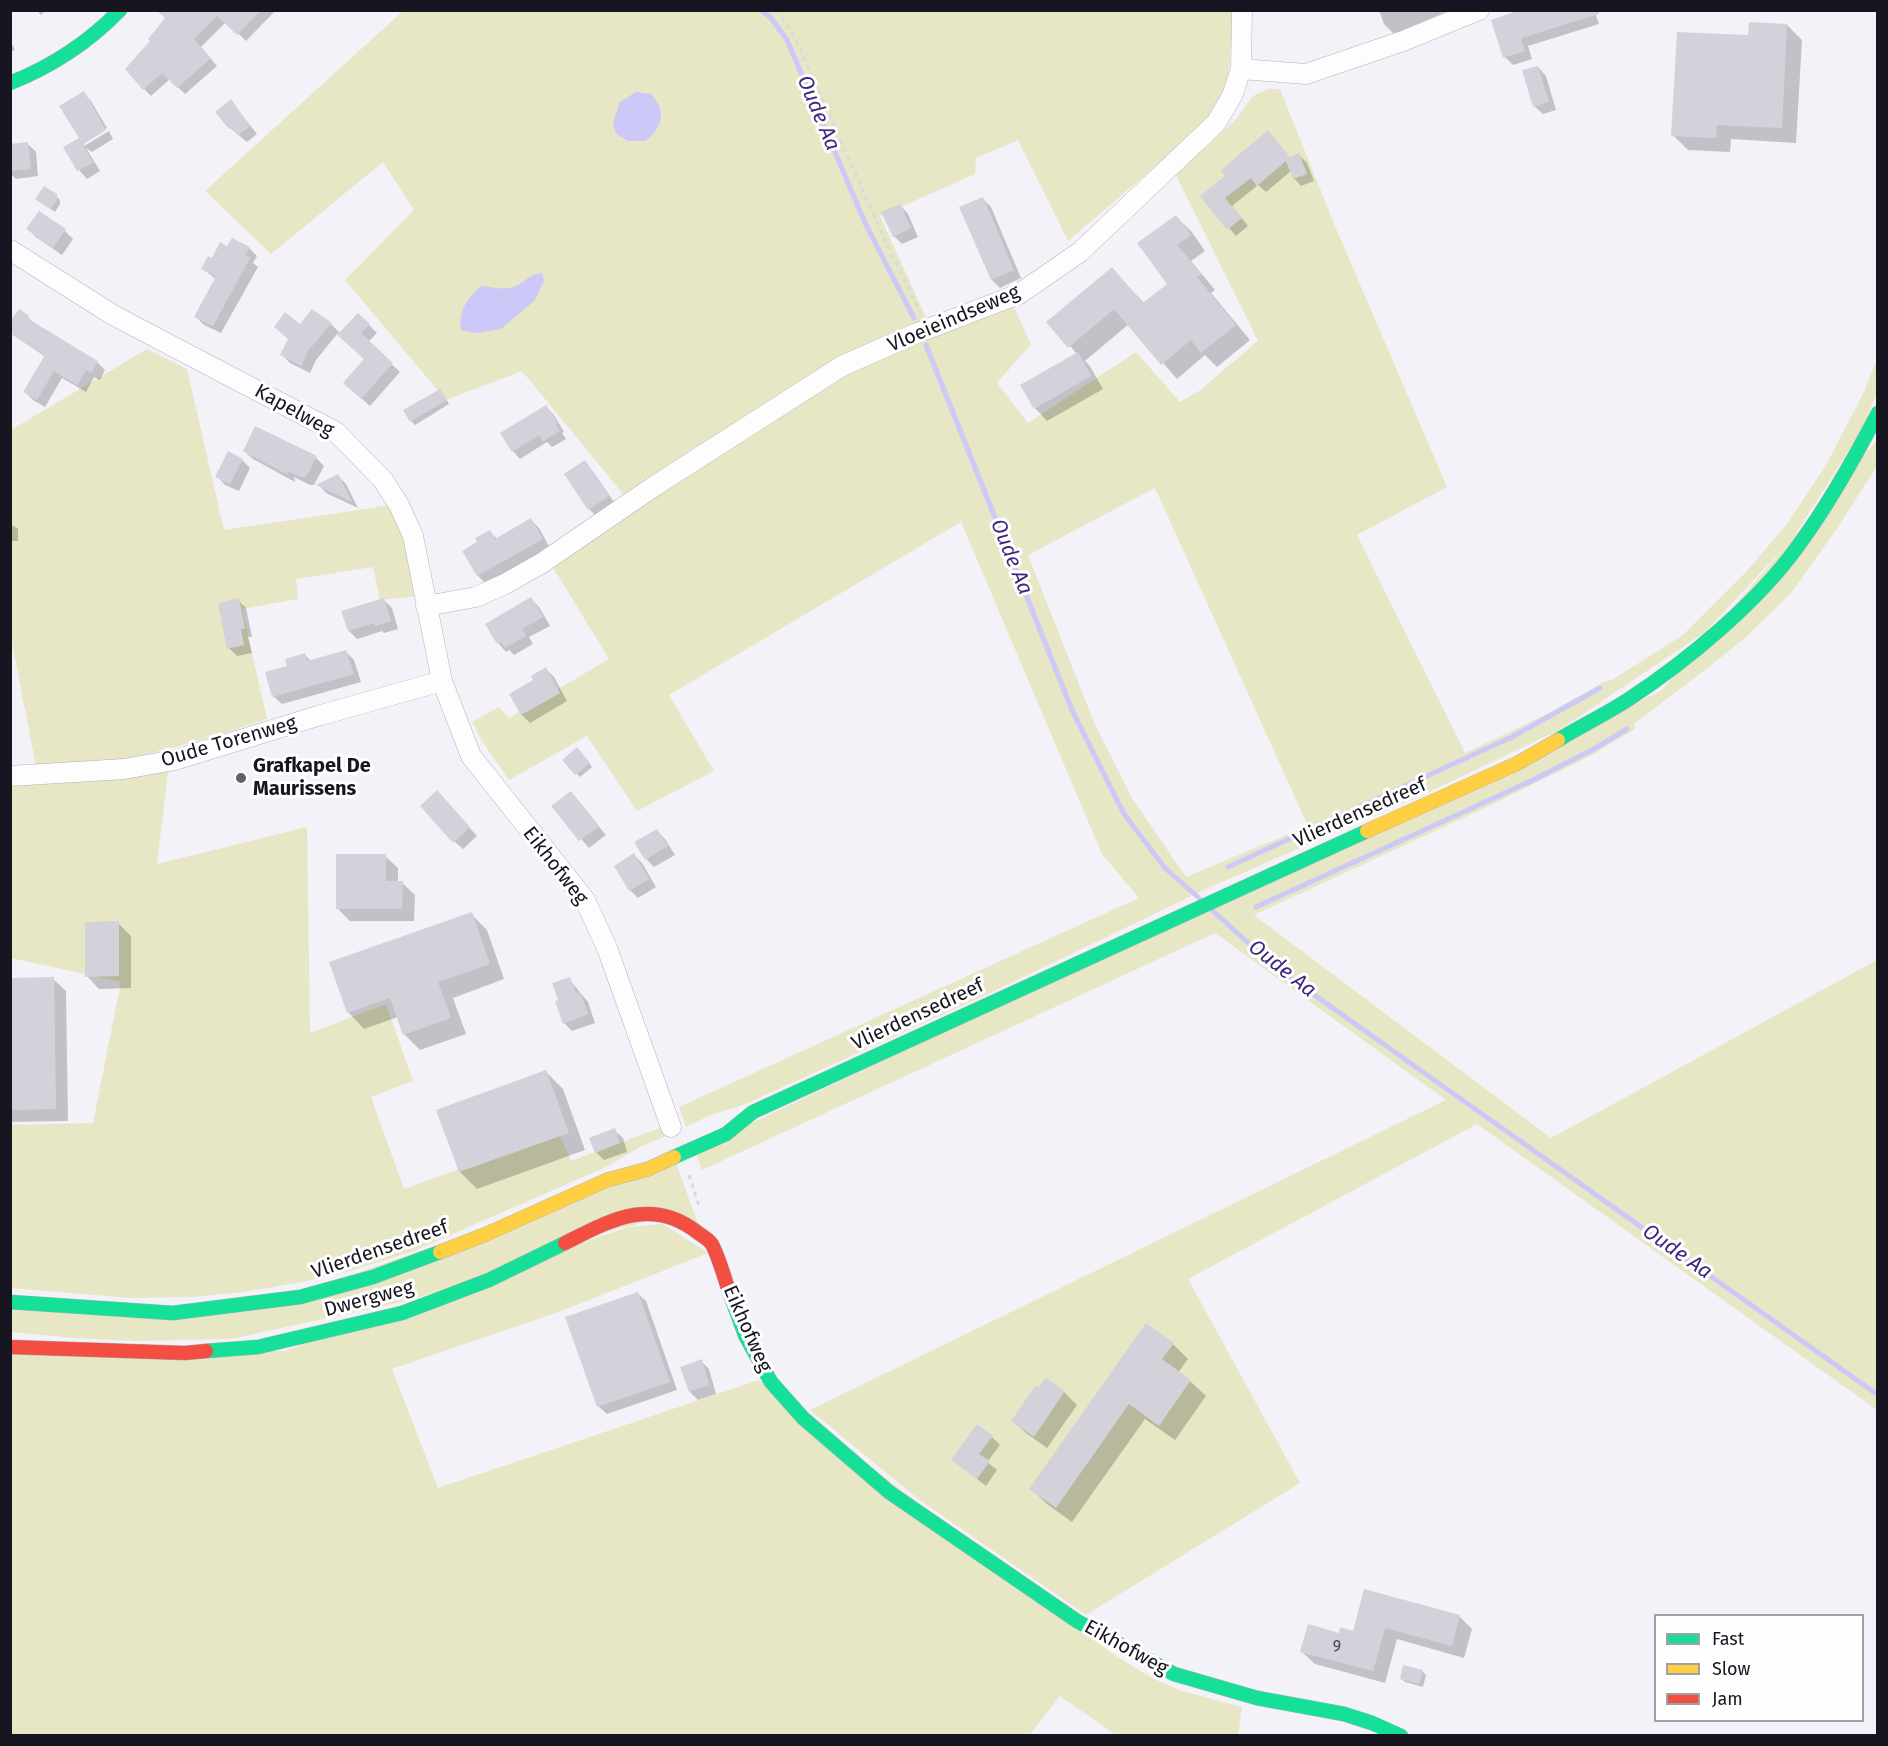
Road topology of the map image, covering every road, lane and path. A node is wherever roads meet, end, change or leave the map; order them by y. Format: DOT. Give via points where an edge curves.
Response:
graph roads {
  1 [pos="120,10"];
  2 [pos="777,10"];
  3 [pos="1242,10"];
  4 [pos="1479,10"];
  5 [pos="1241,69"];
  6 [pos="10,83"];
  7 [pos="10,250"];
  8 [pos="929,329"];
  9 [pos="1878,413"];
  10 [pos="426,606"];
  11 [pos="442,681"];
  12 [pos="10,777"];
  13 [pos="753,1112"];
  14 [pos="730,1116"];
  15 [pos="674,1134"];
  16 [pos="682,1154"];
  17 [pos="632,1160"];
  18 [pos="607,1180"];
  19 [pos="700,1210"];
  20 [pos="712,1244"];
  21 [pos="10,1302"];
  22 [pos="10,1347"];
  23 [pos="1401,1736"];
  1 -- 6 [label="main road" via="72,53"];
  2 -- 8 [label="path" via="795,38"];
  3 -- 5 [label="street, Vloeieindseweg"];
  4 -- 5 [label="street" via="1306,74"];
  5 -- 8 [label="street, Vloeieindseweg" via="1232,96 1216,123 1080,252 1020,294"];
  7 -- 10 [label="street, Kapelweg" via="113,315 336,432 383,480 399,505 413,536"];
  8 -- 10 [label="street, Vloeieindseweg" via="842,366 505,584 476,597"];
  9 -- 13 [label="main road, Vlierdensedreef" via="1843,480 1797,548 1759,592 1692,654 1629,699 1518,764"];
  10 -- 11 [label="street, Kapelweg"];
  11 -- 12 [label="street, Oude Torenweg" via="175,760 124,769"];
  11 -- 15 [label="street, Eikhofweg" via="471,756 585,900 607,948"];
  13 -- 14 [label="main road, Vlierdensedreef"];
  13 -- 16 [label="main road, Vlierdensedreef" via="726,1134"];
  16 -- 18 [label="main road, Vlierdensedreef" via="648,1169"];
  16 -- 19 [label="path"];
  17 -- 18 [label="main road, Vlierdensedreef"];
  18 -- 21 [label="main road, Vlierdensedreef" via="484,1235 373,1277 300,1297 173,1313"];
  20 -- 22 [label="main road, Dwergweg" via="688,1225 670,1217 650,1213 628,1215 489,1280 402,1313 258,1347 185,1353"];
  20 -- 23 [label="main road, Eikhofweg" via="746,1335 771,1382 803,1418 889,1492 1077,1621 1174,1674 1257,1698 1344,1714"];
}
